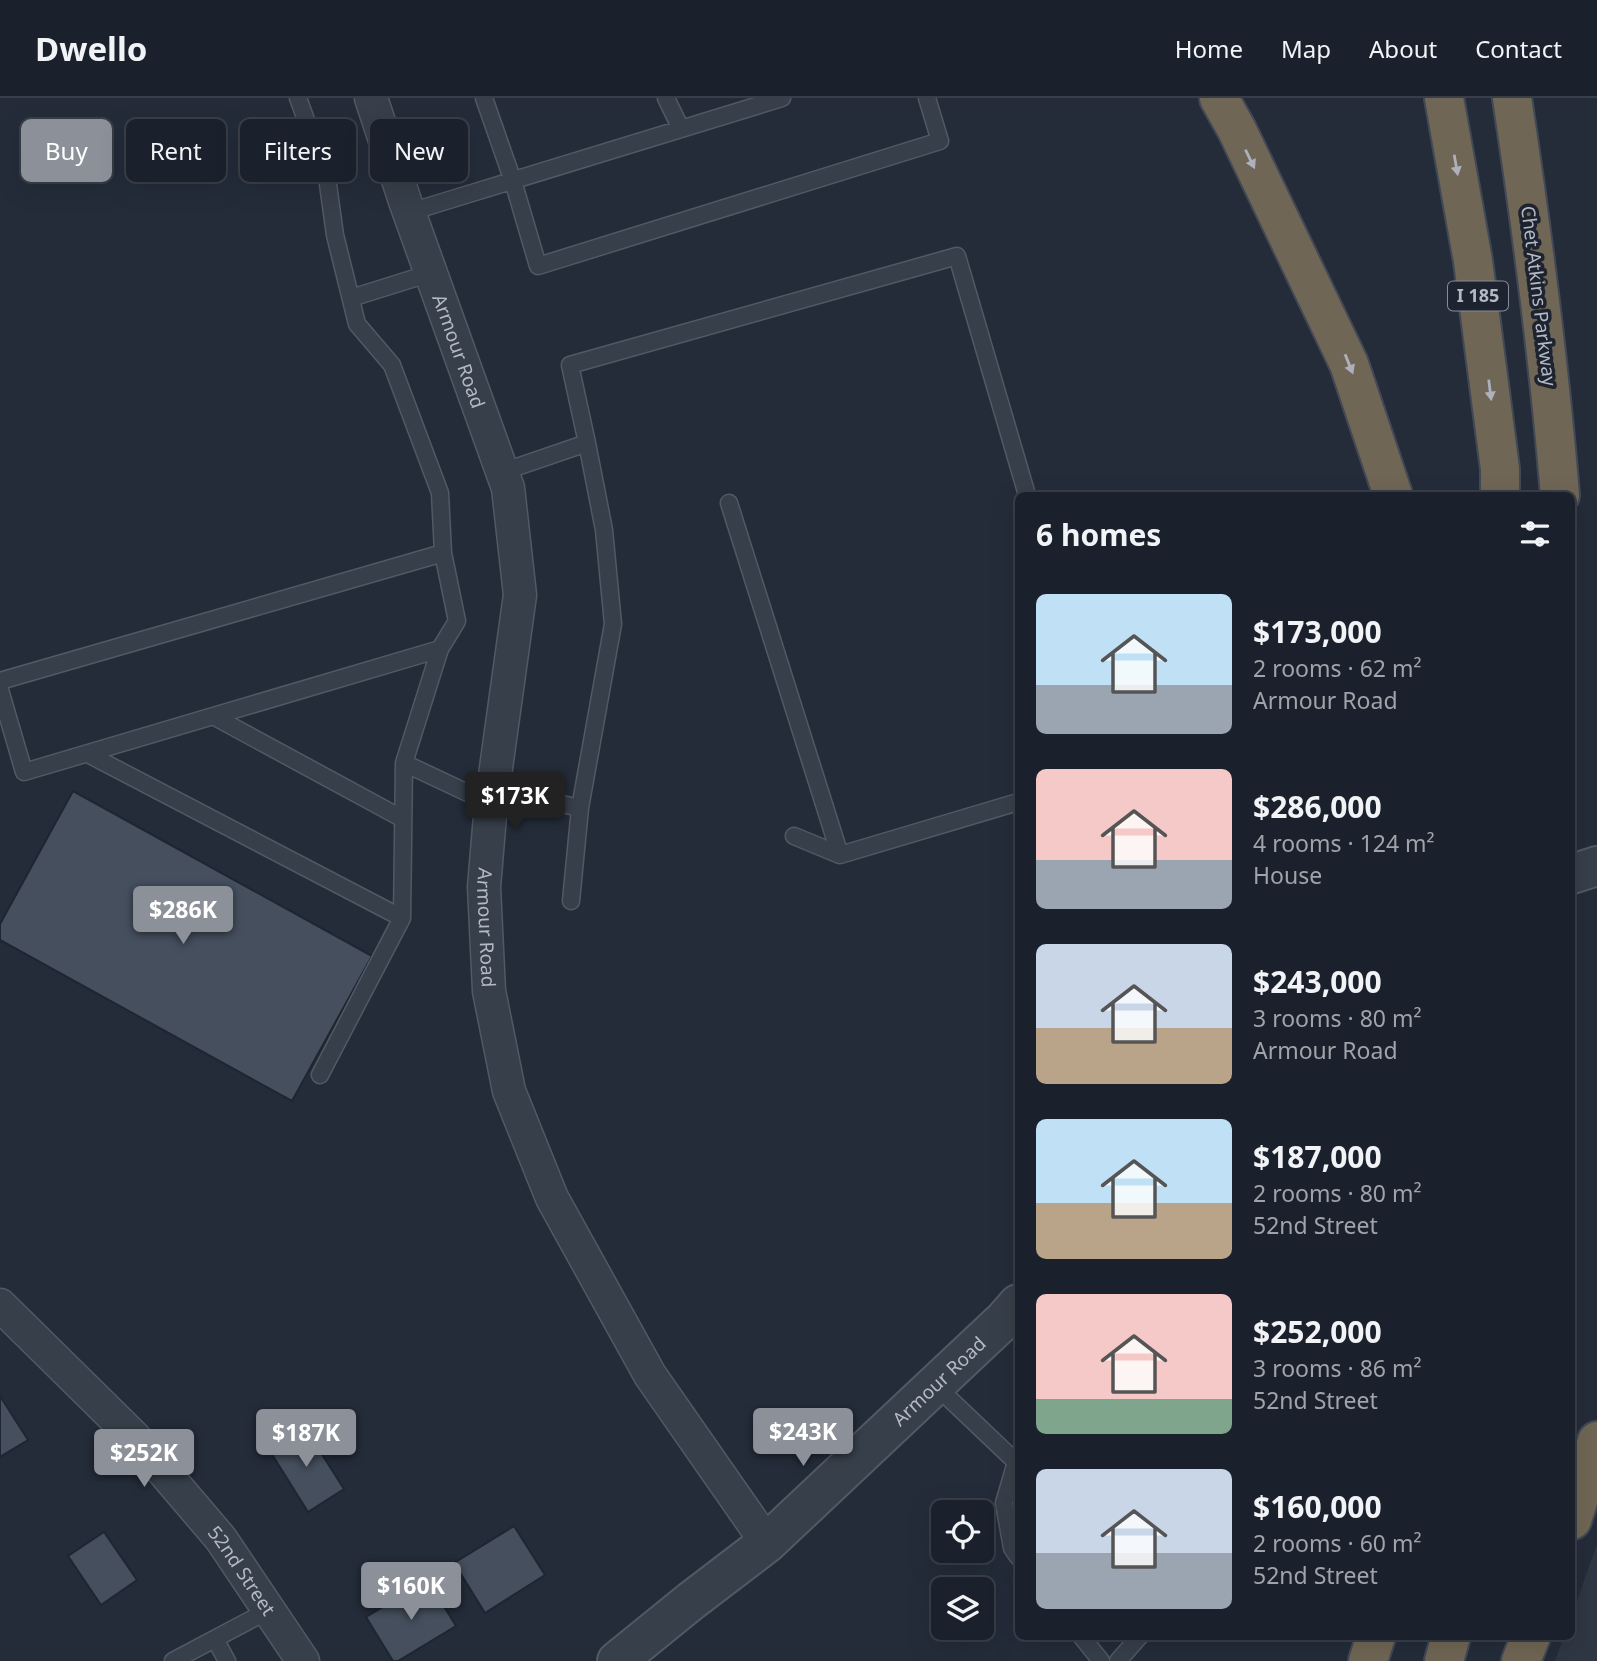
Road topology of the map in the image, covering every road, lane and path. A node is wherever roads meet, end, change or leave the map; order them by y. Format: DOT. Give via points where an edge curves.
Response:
graph roads {
  1 [pos="298,98"];
  2 [pos="371,98"];
  3 [pos="484,98"];
  4 [pos="666,98"];
  5 [pos="782,98"];
  6 [pos="927,98"];
  7 [pos="1219,98"];
  8 [pos="1444,98"];
  9 [pos="1512,98"];
  10 [pos="681,129"];
  11 [pos="513,181"];
  12 [pos="410,212"];
  13 [pos="432,273"];
  14 [pos="351,298"];
  15 [pos="587,443"];
  16 [pos="502,472"];
  17 [pos="1026,492"];
  18 [pos="1392,492"];
  19 [pos="1500,492"];
  20 [pos="1560,492"];
  21 [pos="729,502"];
  22 [pos="443,553"];
  23 [pos="440,649"];
  24 [pos="0,681"];
  25 [pos="0,690"];
  26 [pos="213,716"];
  27 [pos="88,754"];
  28 [pos="404,763"];
  29 [pos="493,796"];
  30 [pos="1015,803"];
  31 [pos="580,808"];
  32 [pos="403,819"];
  33 [pos="794,836"];
  34 [pos="840,855"];
  35 [pos="1597,866"];
  36 [pos="1575,873"];
  37 [pos="571,901"];
  38 [pos="402,918"];
  39 [pos="320,1075"];
  40 [pos="0,1305"];
  41 [pos="1015,1307"];
  42 [pos="935,1385"];
  43 [pos="1597,1441"];
  44 [pos="1015,1459"];
  45 [pos="1015,1471"];
  46 [pos="1575,1511"];
  47 [pos="768,1543"];
  48 [pos="1015,1552"];
  49 [pos="269,1610"];
  50 [pos="215,1639"];
  51 [pos="1084,1640"];
  52 [pos="1136,1640"];
  53 [pos="1347,1640"];
  54 [pos="1375,1640"];
  55 [pos="1450,1640"];
  56 [pos="1529,1640"];
  57 [pos="173,1661"];
  58 [pos="227,1661"];
  59 [pos="303,1661"];
  60 [pos="617,1661"];
  61 [pos="1101,1661"];
  62 [pos="1118,1661"];
  63 [pos="1342,1661"];
  64 [pos="1368,1661"];
  65 [pos="1444,1661"];
  66 [pos="1521,1661"];
  1 -- 14 [label="lane" via="327,177"];
  2 -- 12 [label="street, Armour Road"];
  3 -- 11 [label="lane"];
  4 -- 10 [label="lane"];
  5 -- 10 [label="lane"];
  6 -- 11 [label="lane" via="940,141 538,265"];
  7 -- 18 [label="highway, one-way" via="1349,364"];
  8 -- 19 [label="highway, I 185, one-way" via="1473,261"];
  9 -- 20 [label="highway, Chet Atkins Parkway" via="1552,394"];
  10 -- 11 [label="lane"];
  11 -- 12 [label="lane"];
  12 -- 13 [label="street, Armour Road"];
  13 -- 14 [label="lane"];
  13 -- 16 [label="street, Armour Road"];
  14 -- 22 [label="lane" via="357,324 392,365 440,493"];
  15 -- 16 [label="lane"];
  15 -- 17 [label="lane" via="570,365 957,256"];
  15 -- 31 [label="lane" via="604,530 613,624"];
  16 -- 29 [label="street, Armour Road" via="508,488 520,595"];
  21 -- 34 [label="lane"];
  22 -- 23 [label="lane" via="457,621"];
  22 -- 24 [label="lane"];
  23 -- 26 [label="lane"];
  23 -- 28 [label="lane"];
  25 -- 27 [label="lane" via="24,772"];
  26 -- 27 [label="lane"];
  26 -- 32 [label="lane"];
  27 -- 38 [label="lane"];
  28 -- 29 [label="lane"];
  28 -- 32 [label="lane"];
  29 -- 31 [label="lane"];
  29 -- 47 [label="street, Armour Road" via="484,887 489,991 509,1091 552,1198 650,1375"];
  30 -- 34 [label="lane"];
  31 -- 37 [label="lane"];
  32 -- 38 [label="lane"];
  33 -- 34 [label="lane"];
  35 -- 36 [label="street"];
  38 -- 39 [label="lane"];
  40 -- 49 [label="street, 52nd Street" via="135,1437 221,1539"];
  41 -- 42 [label="street, Armour Road"];
  42 -- 44 [label="lane"];
  42 -- 47 [label="street, Armour Road"];
  43 -- 46 [label="highway"];
  45 -- 48 [label="lane" via="1004,1503"];
  47 -- 60 [label="street, Armour Road"];
  49 -- 50 [label="lane"];
  49 -- 59 [label="street, 52nd Street"];
  50 -- 57 [label="lane"];
  50 -- 58 [label="lane"];
  51 -- 61 [label="lane"];
  52 -- 62 [label="lane"];
  53 -- 63 [label="highway"];
  54 -- 64 [label="highway"];
  55 -- 65 [label="highway"];
  56 -- 66 [label="highway"];
}
